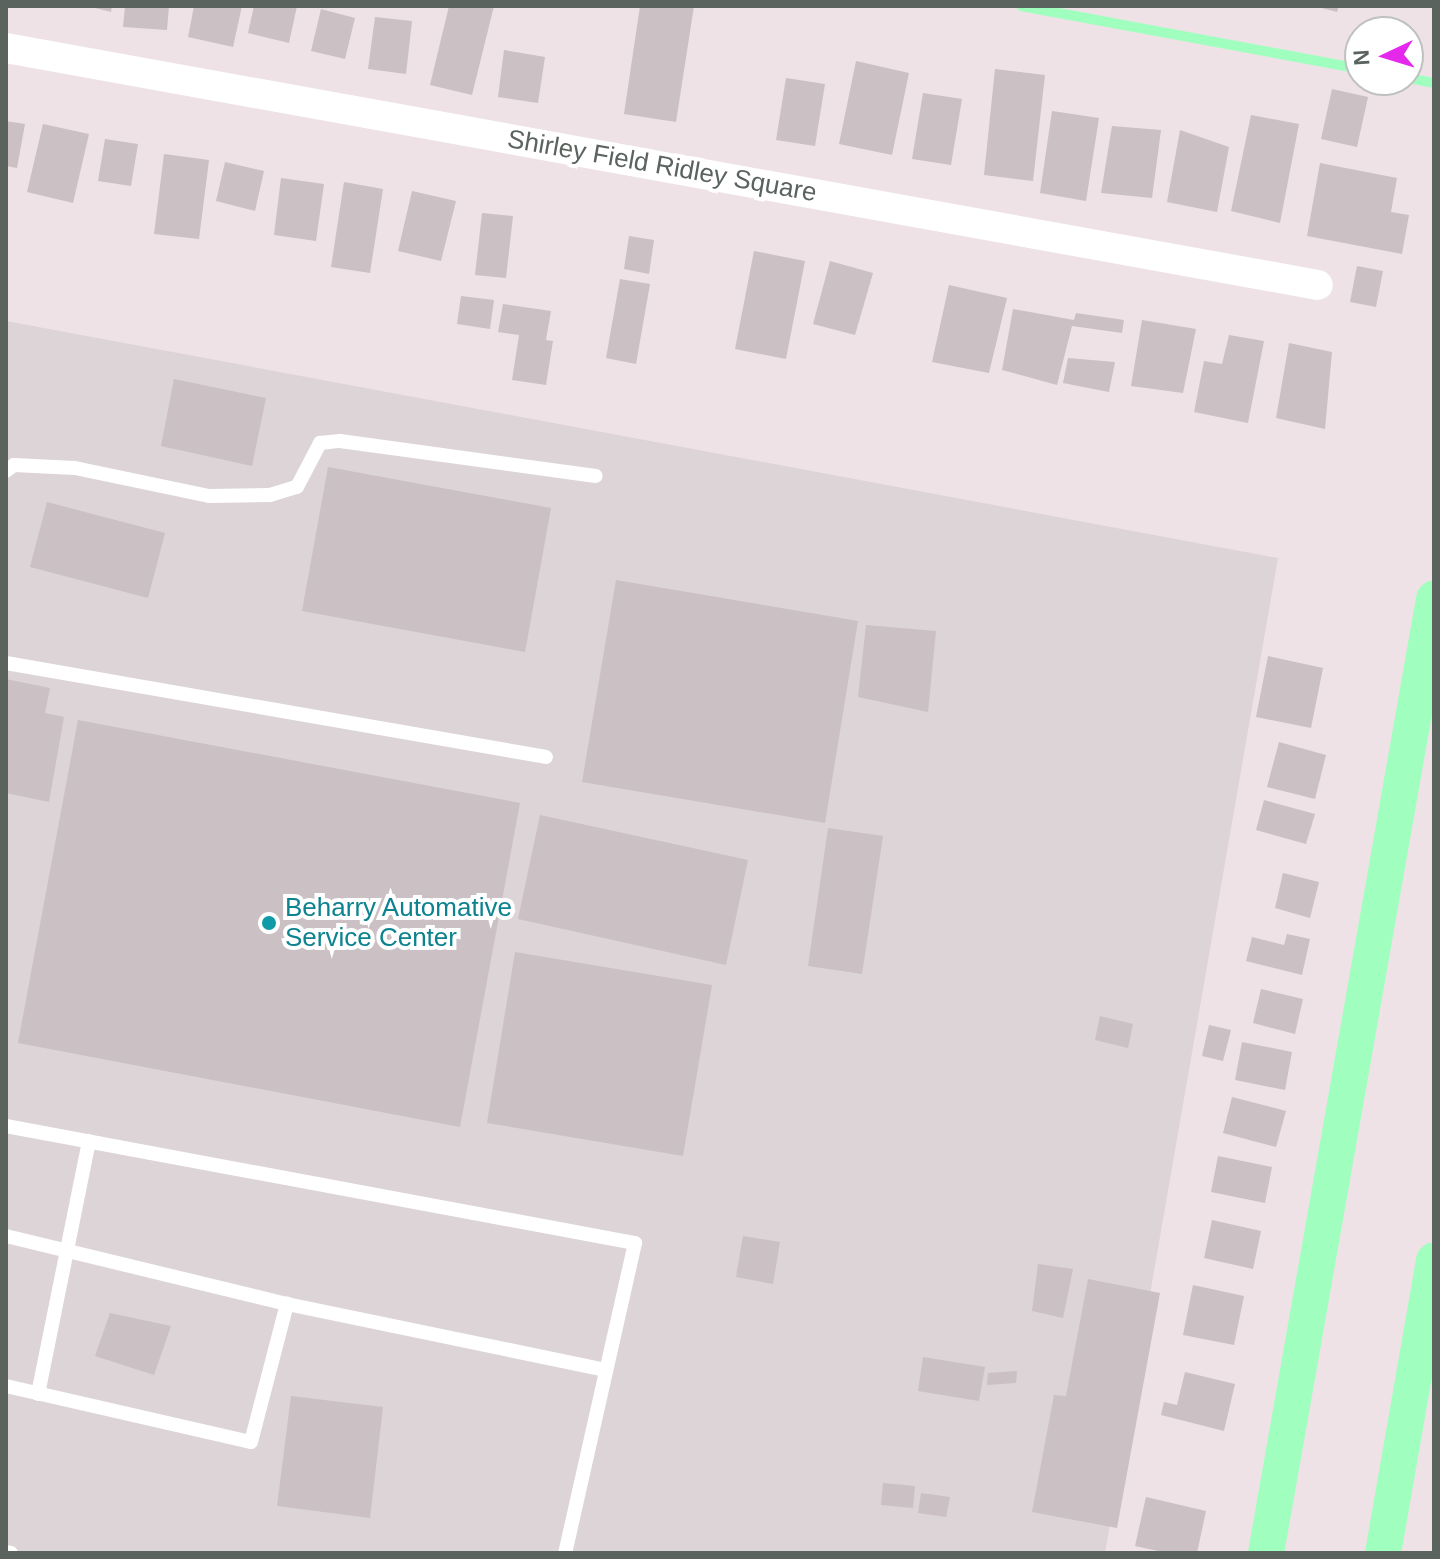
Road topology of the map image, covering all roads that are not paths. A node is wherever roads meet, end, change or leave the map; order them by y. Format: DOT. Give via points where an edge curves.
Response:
graph roads {
  1 [pos="6,48"];
  2 [pos="1318,285"];
  3 [pos="6,471"];
  4 [pos="596,476"];
  5 [pos="6,663"];
  6 [pos="546,757"];
  7 [pos="6,1126"];
  8 [pos="89,1141"];
  9 [pos="6,1236"];
  10 [pos="64,1250"];
  11 [pos="287,1304"];
  12 [pos="606,1370"];
  13 [pos="6,1386"];
  14 [pos="38,1394"];
  15 [pos="565,1553"];
  1 -- 2 [label="street, Shirley Field Ridley Square"];
  3 -- 4 [label="lane" via="14,465 75,468 209,496 270,495 297,487 320,443 340,441"];
  5 -- 6 [label="lane"];
  7 -- 8 [label="lane"];
  8 -- 10 [label="lane"];
  8 -- 12 [label="lane" via="635,1243"];
  9 -- 10 [label="lane"];
  10 -- 11 [label="lane"];
  10 -- 14 [label="lane"];
  11 -- 12 [label="lane"];
  11 -- 14 [label="lane" via="251,1442"];
  12 -- 15 [label="lane"];
  13 -- 14 [label="lane"];
}
